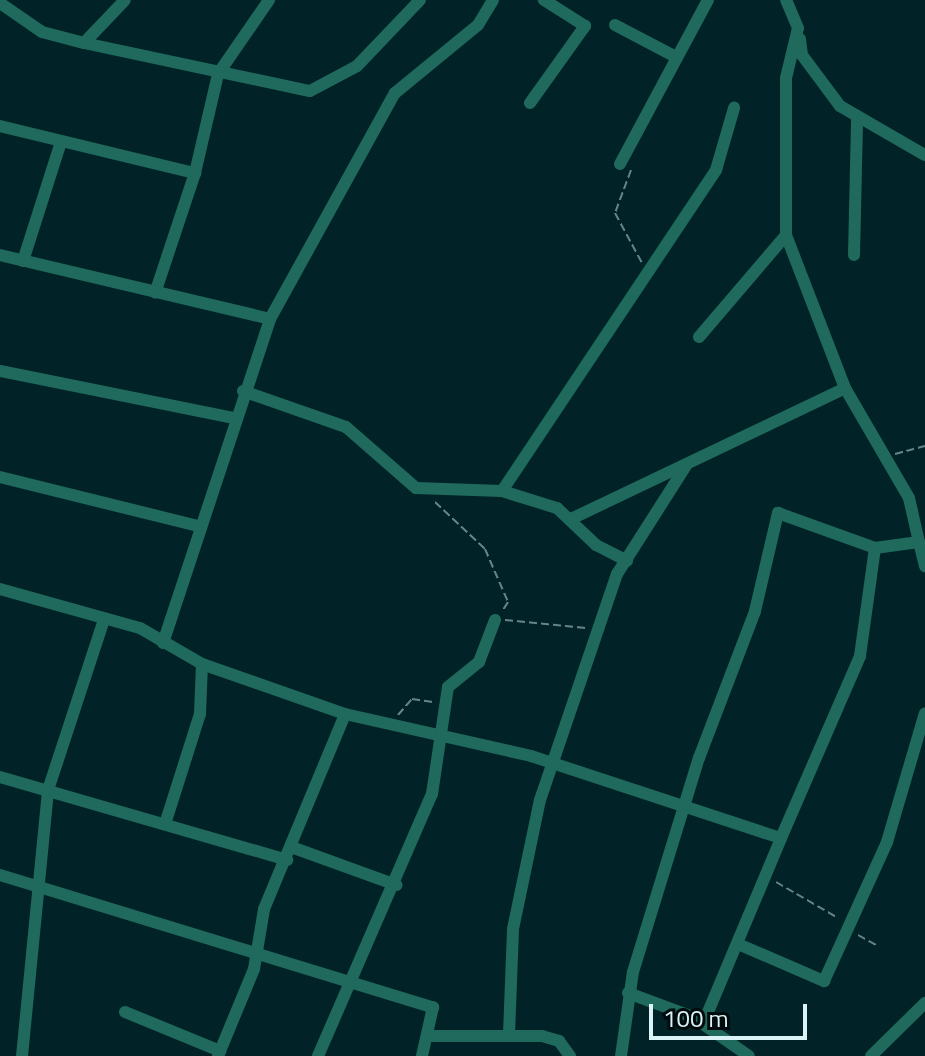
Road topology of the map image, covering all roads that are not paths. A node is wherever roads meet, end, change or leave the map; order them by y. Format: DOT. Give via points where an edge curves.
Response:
graph roads {
  1 [pos="125,0"];
  2 [pos="269,0"];
  3 [pos="420,0"];
  4 [pos="493,0"];
  5 [pos="544,0"];
  6 [pos="708,0"];
  7 [pos="786,0"];
  8 [pos="0,3"];
  9 [pos="615,25"];
  10 [pos="798,28"];
  11 [pos="84,43"];
  12 [pos="674,56"];
  13 [pos="218,74"];
  14 [pos="530,103"];
  15 [pos="734,108"];
  16 [pos="857,119"];
  17 [pos="0,126"];
  18 [pos="61,142"];
  19 [pos="925,155"];
  20 [pos="624,159"];
  21 [pos="195,173"];
  22 [pos="786,235"];
  23 [pos="0,255"];
  24 [pos="854,255"];
  25 [pos="23,261"];
  26 [pos="155,293"];
  27 [pos="270,319"];
  28 [pos="699,337"];
  29 [pos="0,371"];
  30 [pos="845,388"];
  31 [pos="243,391"];
  32 [pos="234,418"];
  33 [pos="687,464"];
  34 [pos="0,477"];
  35 [pos="502,491"];
  36 [pos="573,518"];
  37 [pos="198,526"];
  38 [pos="875,548"];
  39 [pos="922,549"];
  40 [pos="627,561"];
  41 [pos="925,566"];
  42 [pos="0,589"];
  43 [pos="104,620"];
  44 [pos="495,620"];
  45 [pos="163,643"];
  46 [pos="202,664"];
  47 [pos="925,713"];
  48 [pos="345,714"];
  49 [pos="440,732"];
  50 [pos="555,764"];
  51 [pos="0,777"];
  52 [pos="48,790"];
  53 [pos="684,803"];
  54 [pos="166,821"];
  55 [pos="781,838"];
  56 [pos="294,848"];
  57 [pos="287,860"];
  58 [pos="0,875"];
  59 [pos="396,885"];
  60 [pos="35,886"];
  61 [pos="738,944"];
  62 [pos="255,951"];
  63 [pos="348,987"];
  64 [pos="628,993"];
  65 [pos="925,1003"];
  66 [pos="125,1012"];
  67 [pos="703,1024"];
  68 [pos="509,1034"];
  69 [pos="430,1036"];
  70 [pos="219,1053"];
  71 [pos="566,1055"];
  72 [pos="22,1056"];
  73 [pos="318,1056"];
  74 [pos="422,1056"];
  75 [pos="621,1056"];
  76 [pos="749,1056"];
  77 [pos="871,1056"];
  1 -- 11 [label="street"];
  2 -- 13 [label="street"];
  3 -- 13 [label="street" via="332,84 276,89"];
  4 -- 27 [label="street" via="478,25 395,93"];
  5 -- 14 [label="street" via="585,26"];
  6 -- 12 [label="street"];
  7 -- 10 [label="street"];
  8 -- 11 [label="street" via="42,32"];
  9 -- 12 [label="street"];
  10 -- 16 [label="street" via="802,55 822,86"];
  10 -- 22 [label="street" via="784,105"];
  11 -- 13 [label="street"];
  12 -- 20 [label="street"];
  13 -- 21 [label="street"];
  15 -- 35 [label="street" via="716,170"];
  16 -- 19 [label="street"];
  16 -- 24 [label="street"];
  17 -- 18 [label="street"];
  18 -- 21 [label="street"];
  18 -- 25 [label="street"];
  21 -- 26 [label="street"];
  22 -- 28 [label="street"];
  22 -- 30 [label="street"];
  23 -- 25 [label="street"];
  25 -- 26 [label="street"];
  26 -- 27 [label="street"];
  27 -- 31 [label="street"];
  29 -- 32 [label="street"];
  30 -- 33 [label="street"];
  30 -- 39 [label="street" via="909,498"];
  31 -- 32 [label="street"];
  31 -- 35 [label="street" via="346,427 416,488"];
  32 -- 37 [label="street"];
  33 -- 36 [label="street"];
  33 -- 40 [label="street"];
  34 -- 37 [label="street"];
  35 -- 36 [label="street"];
  36 -- 40 [label="street" via="596,545"];
  37 -- 45 [label="street"];
  38 -- 39 [label="street"];
  38 -- 53 [label="street" via="778,513 755,611"];
  38 -- 55 [label="street" via="860,656"];
  39 -- 41 [label="street"];
  40 -- 50 [label="street"];
  42 -- 43 [label="street"];
  43 -- 45 [label="street"];
  43 -- 52 [label="street"];
  44 -- 49 [label="street" via="489,646 456,676 442,705"];
  45 -- 46 [label="street"];
  46 -- 48 [label="street"];
  46 -- 54 [label="street" via="200,714"];
  47 -- 61 [label="street" via="901,805 824,981"];
  48 -- 49 [label="street"];
  48 -- 56 [label="street"];
  49 -- 50 [label="street"];
  49 -- 59 [label="street" via="432,794"];
  50 -- 53 [label="street"];
  50 -- 68 [label="street" via="525,857"];
  51 -- 52 [label="street"];
  52 -- 54 [label="street"];
  52 -- 60 [label="street"];
  53 -- 55 [label="street"];
  53 -- 64 [label="street"];
  54 -- 57 [label="street"];
  55 -- 61 [label="street"];
  56 -- 57 [label="street"];
  56 -- 59 [label="street"];
  57 -- 62 [label="street" via="264,909"];
  58 -- 60 [label="street"];
  59 -- 63 [label="street"];
  60 -- 62 [label="street"];
  60 -- 72 [label="street"];
  61 -- 67 [label="street"];
  62 -- 63 [label="street"];
  62 -- 70 [label="street"];
  63 -- 69 [label="street" via="433,1007"];
  63 -- 73 [label="street"];
  64 -- 67 [label="street"];
  64 -- 75 [label="street"];
  65 -- 77 [label="street"];
  66 -- 70 [label="street"];
  67 -- 76 [label="street"];
  68 -- 69 [label="street"];
  68 -- 71 [label="street" via="559,1041"];
  69 -- 74 [label="street"];
}
